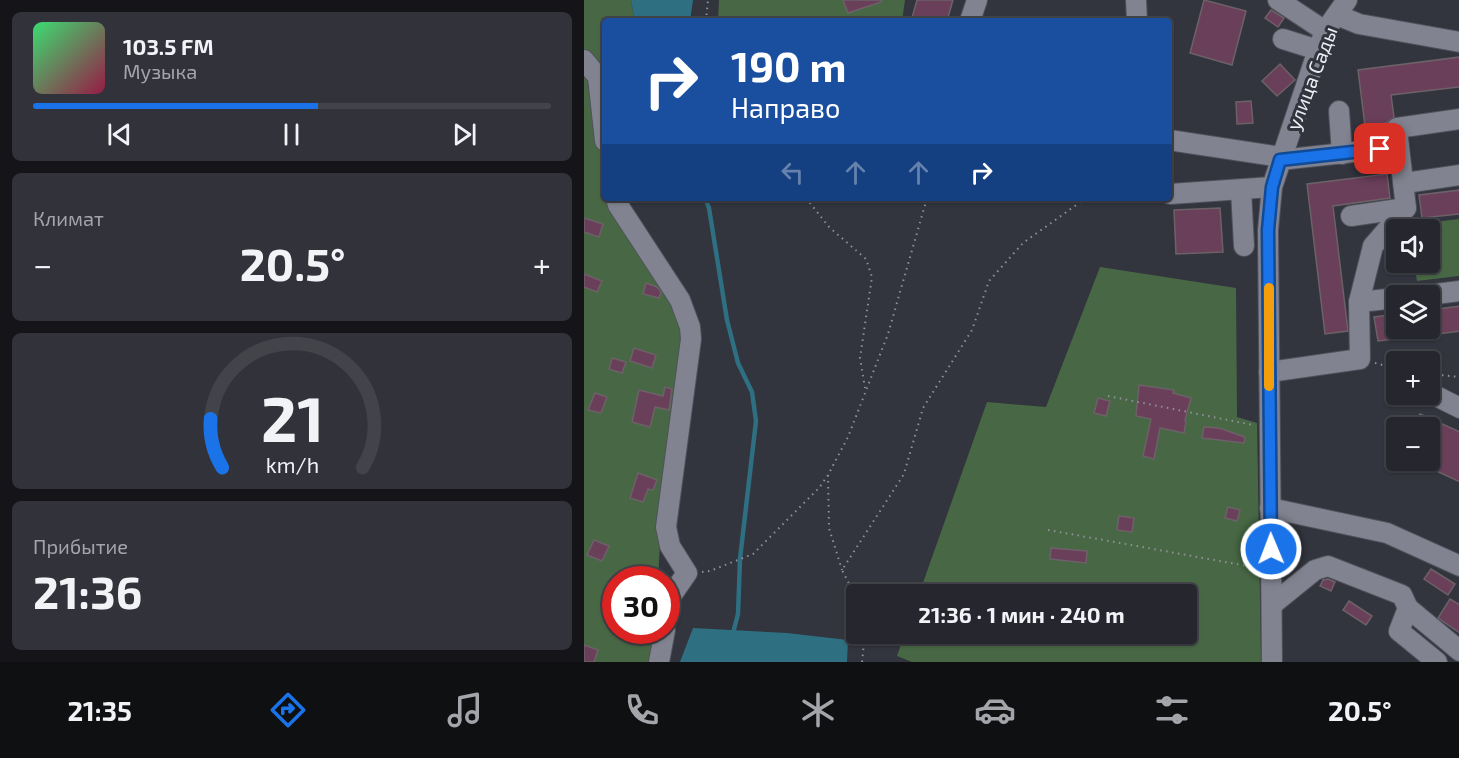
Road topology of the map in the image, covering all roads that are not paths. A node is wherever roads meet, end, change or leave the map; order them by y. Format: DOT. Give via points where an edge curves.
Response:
graph roads {
  1 [pos="977,0"];
  2 [pos="1136,0"];
  3 [pos="1278,0"];
  4 [pos="1342,7"];
  5 [pos="972,18"];
  6 [pos="1137,18"];
  7 [pos="1325,31"];
  8 [pos="1283,39"];
  9 [pos="1460,42"];
  10 [pos="1318,50"];
  11 [pos="584,60"];
  12 [pos="1338,111"];
  13 [pos="602,114"];
  14 [pos="1460,119"];
  15 [pos="1172,141"];
  16 [pos="1399,147"];
  17 [pos="1342,154"];
  18 [pos="1281,159"];
  19 [pos="1460,175"];
  20 [pos="1404,183"];
  21 [pos="1272,187"];
  22 [pos="1241,190"];
  23 [pos="1172,194"];
  24 [pos="617,201"];
  25 [pos="1406,208"];
  26 [pos="1351,216"];
  27 [pos="1244,246"];
  28 [pos="1460,291"];
  29 [pos="1440,293"];
  30 [pos="1386,299"];
  31 [pos="1359,303"];
  32 [pos="1269,372"];
  33 [pos="1440,398"];
  34 [pos="1460,408"];
  35 [pos="1270,508"];
  36 [pos="1460,566"];
  37 [pos="680,583"];
  38 [pos="1273,604"];
  39 [pos="1408,608"];
  40 [pos="662,644"];
  41 [pos="1455,648"];
  42 [pos="659,662"];
  43 [pos="1272,662"];
  44 [pos="1438,662"];
  1 -- 5 [label="street"];
  2 -- 6 [label="street"];
  3 -- 7 [label="street"];
  4 -- 7 [label="street, улица Сады"];
  4 -- 9 [label="street" via="1359,24"];
  7 -- 10 [label="street, улица Сады"];
  8 -- 10 [label="street"];
  10 -- 18 [label="street, улица Сады"];
  11 -- 13 [label="street" via="598,77"];
  12 -- 17 [label="street"];
  14 -- 16 [label="street" via="1397,128"];
  15 -- 18 [label="street"];
  16 -- 17 [label="street"];
  16 -- 20 [label="street"];
  17 -- 18 [label="street"];
  18 -- 21 [label="street, улица Сады"];
  19 -- 20 [label="street"];
  20 -- 25 [label="street"];
  21 -- 22 [label="street"];
  21 -- 32 [label="street, улица Сады" via="1268,230"];
  22 -- 23 [label="street"];
  22 -- 27 [label="street"];
  24 -- 37 [label="street" via="680,300 690,327 666,527 670,546 687,573"];
  25 -- 26 [label="street"];
  25 -- 31 [label="street" via="1373,246"];
  28 -- 29 [label="street"];
  30 -- 31 [label="street"];
  31 -- 32 [label="street" via="1360,359"];
  32 -- 35 [label="street, улица Сады"];
  33 -- 34 [label="street"];
  35 -- 36 [label="street" via="1387,533"];
  35 -- 38 [label="street, улица Сады"];
  38 -- 39 [label="street" via="1315,570 1328,566 1402,595"];
  38 -- 43 [label="street, улица Сады"];
  39 -- 41 [label="street"];
  39 -- 44 [label="street" via="1399,632"];
  40 -- 42 [label="street"];
  41 -- 44 [label="street"];
}
